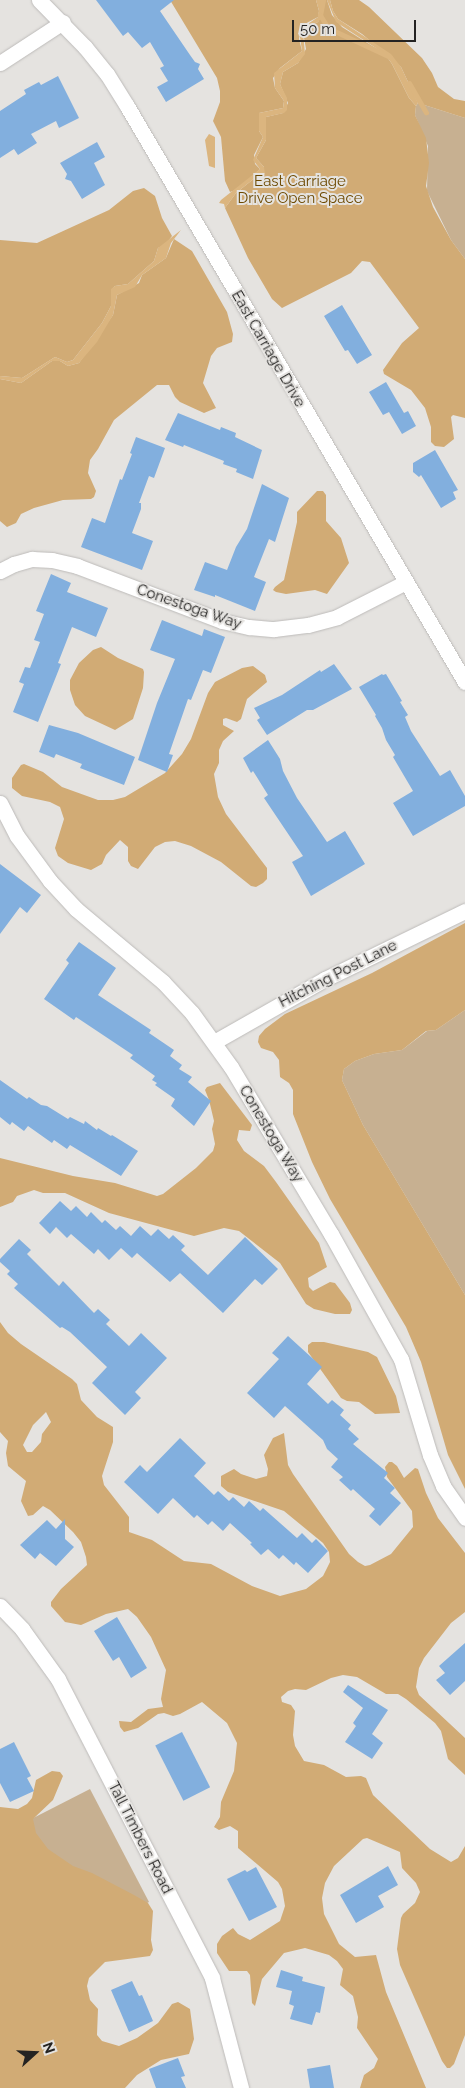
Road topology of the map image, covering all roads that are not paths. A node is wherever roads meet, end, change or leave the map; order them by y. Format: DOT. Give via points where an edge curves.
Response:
graph roads {
  1 [pos="39,0"];
  2 [pos="63,22"];
  3 [pos="0,63"];
  4 [pos="0,571"];
  5 [pos="406,582"];
  6 [pos="465,682"];
  7 [pos="0,803"];
  8 [pos="465,911"];
  9 [pos="214,1042"];
  10 [pos="465,1518"];
  11 [pos="0,1606"];
  12 [pos="241,2088"];
  1 -- 2 [label="street, East Carriage Drive"];
  2 -- 3 [label="street"];
  2 -- 5 [label="street, East Carriage Drive" via="107,74 127,106"];
  4 -- 5 [label="street, Conestoga Way" via="32,559 52,560 77,566 222,621 274,628 308,625 337,617"];
  5 -- 6 [label="street, East Carriage Drive"];
  7 -- 9 [label="street, Conestoga Way" via="18,836 50,881 76,909 163,982"];
  8 -- 9 [label="street, Hitching Post Lane" via="325,979"];
  9 -- 10 [label="street, Conestoga Way" via="331,1234 402,1359 430,1455 444,1486"];
  11 -- 12 [label="street, Tall Timbers Road" via="22,1628 58,1679 212,1978"];
}
